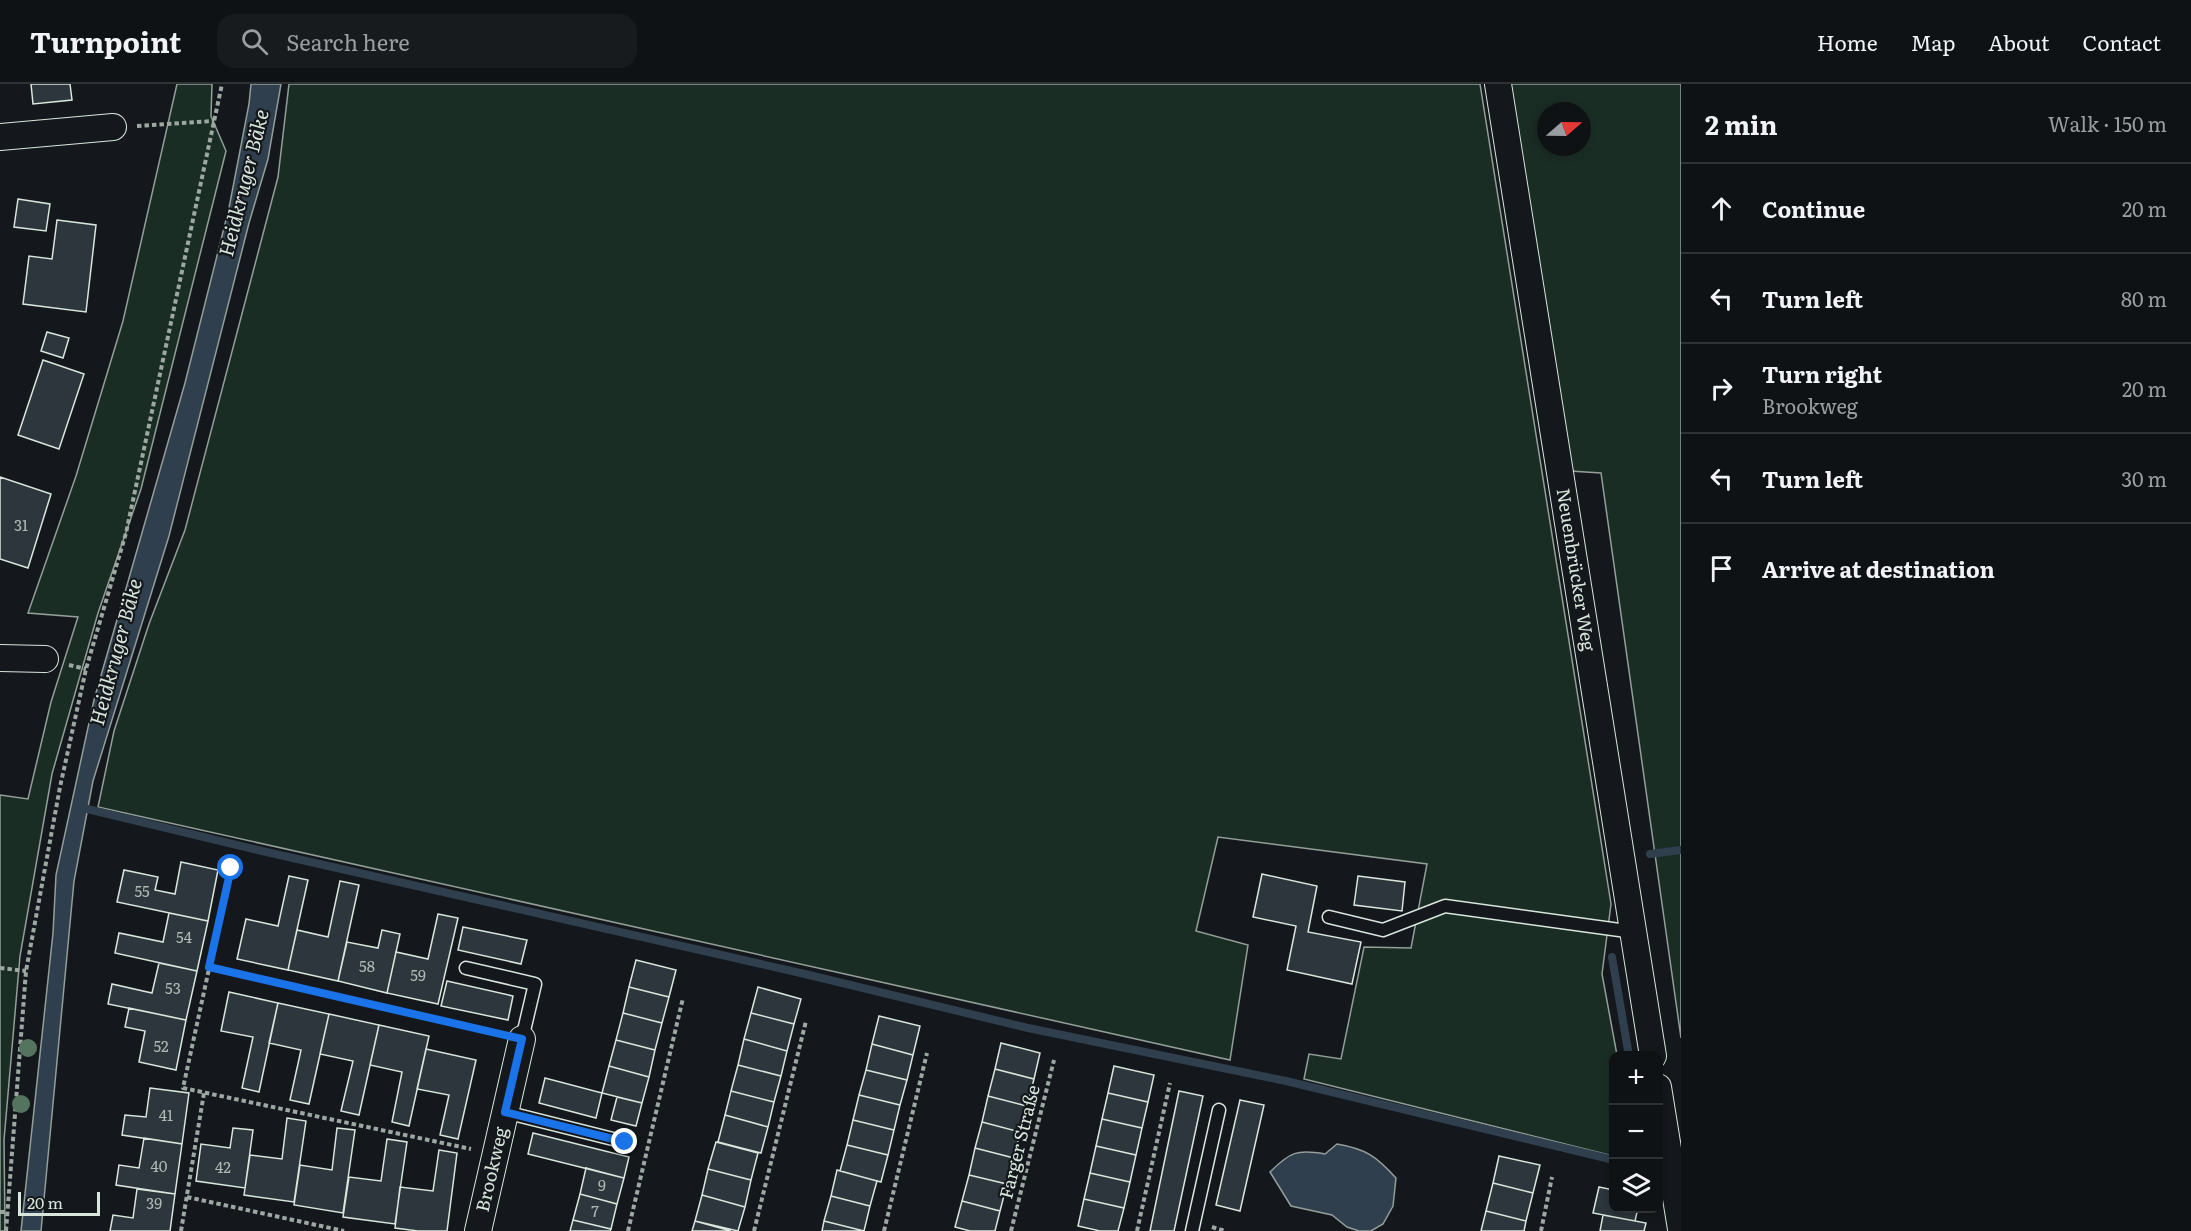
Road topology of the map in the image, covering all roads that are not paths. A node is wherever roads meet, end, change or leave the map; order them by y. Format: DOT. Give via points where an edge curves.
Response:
graph roads {
  1 [pos="1498,84"];
  2 [pos="113,127"];
  3 [pos="0,137"];
  4 [pos="0,658"];
  5 [pos="45,659"];
  6 [pos="1329,917"];
  7 [pos="1634,932"];
  8 [pos="466,968"];
  9 [pos="522,1039"];
  10 [pos="1652,1051"];
  11 [pos="1662,1105"];
  12 [pos="1219,1110"];
  13 [pos="505,1112"];
  14 [pos="625,1142"];
  15 [pos="1681,1229"];
  16 [pos="478,1231"];
  17 [pos="1191,1231"];
  1 -- 7 [label="street, Neuenbrücker Weg"];
  2 -- 3 [label="street"];
  4 -- 5 [label="street"];
  6 -- 7 [label="lane" via="1383,930 1445,906"];
  7 -- 10 [label="street, Neuenbrücker Weg"];
  8 -- 9 [label="lane" via="535,984"];
  9 -- 13 [label="street, Brookweg"];
  11 -- 15 [label="street"];
  12 -- 17 [label="lane"];
  13 -- 14 [label="lane"];
  13 -- 16 [label="street, Brookweg"];
}
